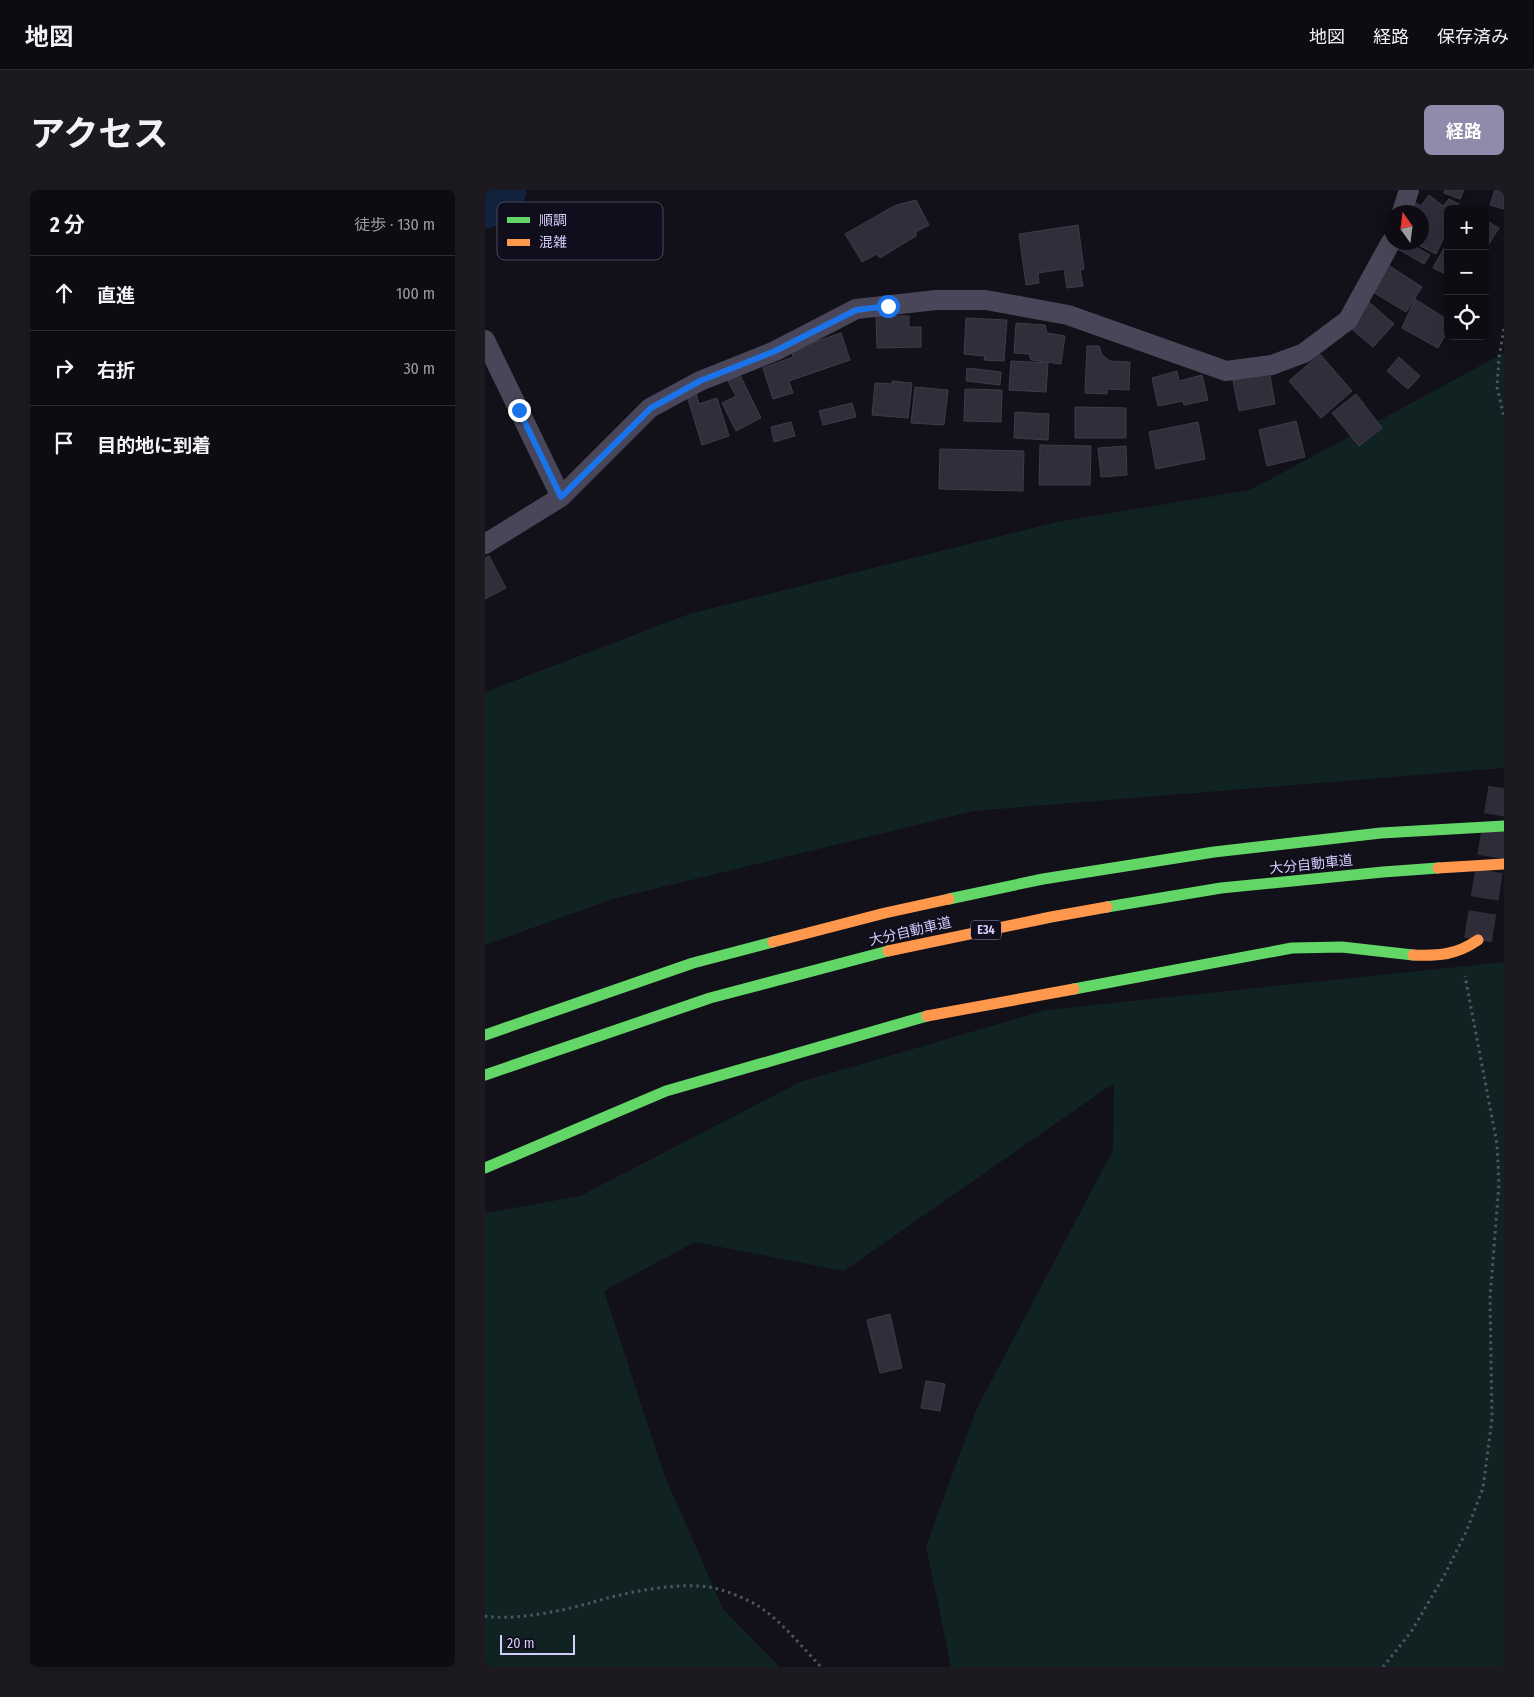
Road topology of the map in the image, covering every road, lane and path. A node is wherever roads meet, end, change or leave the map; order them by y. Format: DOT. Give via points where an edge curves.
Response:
graph roads {
  1 [pos="1409,190"];
  2 [pos="1404,205"];
  3 [pos="1387,250"];
  4 [pos="1504,329"];
  5 [pos="485,340"];
  6 [pos="1504,417"];
  7 [pos="561,497"];
  8 [pos="485,544"];
  9 [pos="1504,826"];
  10 [pos="1504,864"];
  11 [pos="1478,940"];
  12 [pos="1460,951"];
  13 [pos="485,1035"];
  14 [pos="485,1074"];
  15 [pos="485,1168"];
  16 [pos="485,1616"];
  17 [pos="821,1667"];
  18 [pos="1383,1667"];
  1 -- 2 [label="street"];
  3 -- 7 [label="street" via="1348,320 1304,353 1272,365 1226,371 1068,316 986,300 936,300 856,310 775,351 700,381 651,408"];
  4 -- 6 [label="path" via="1497,387"];
  5 -- 7 [label="street"];
  7 -- 8 [label="street"];
  9 -- 13 [label="main road, 大分自動車道" via="1381,833 1214,852 1034,881 885,913 693,963"];
  10 -- 14 [label="main road, 大分自動車道 / E34" via="1221,888 1051,917 894,949 710,998"];
  11 -- 12 [label="main road"];
  12 -- 15 [label="main road" via="1429,957 1342,947 1292,948 928,1016 666,1091"];
  12 -- 18 [label="path" via="1497,1144 1499,1184 1491,1298 1492,1419 1483,1488 1467,1530 1411,1632"];
  16 -- 17 [label="path" via="530,1616 569,1609 615,1595 671,1587 709,1587 757,1605 785,1628"];
}
